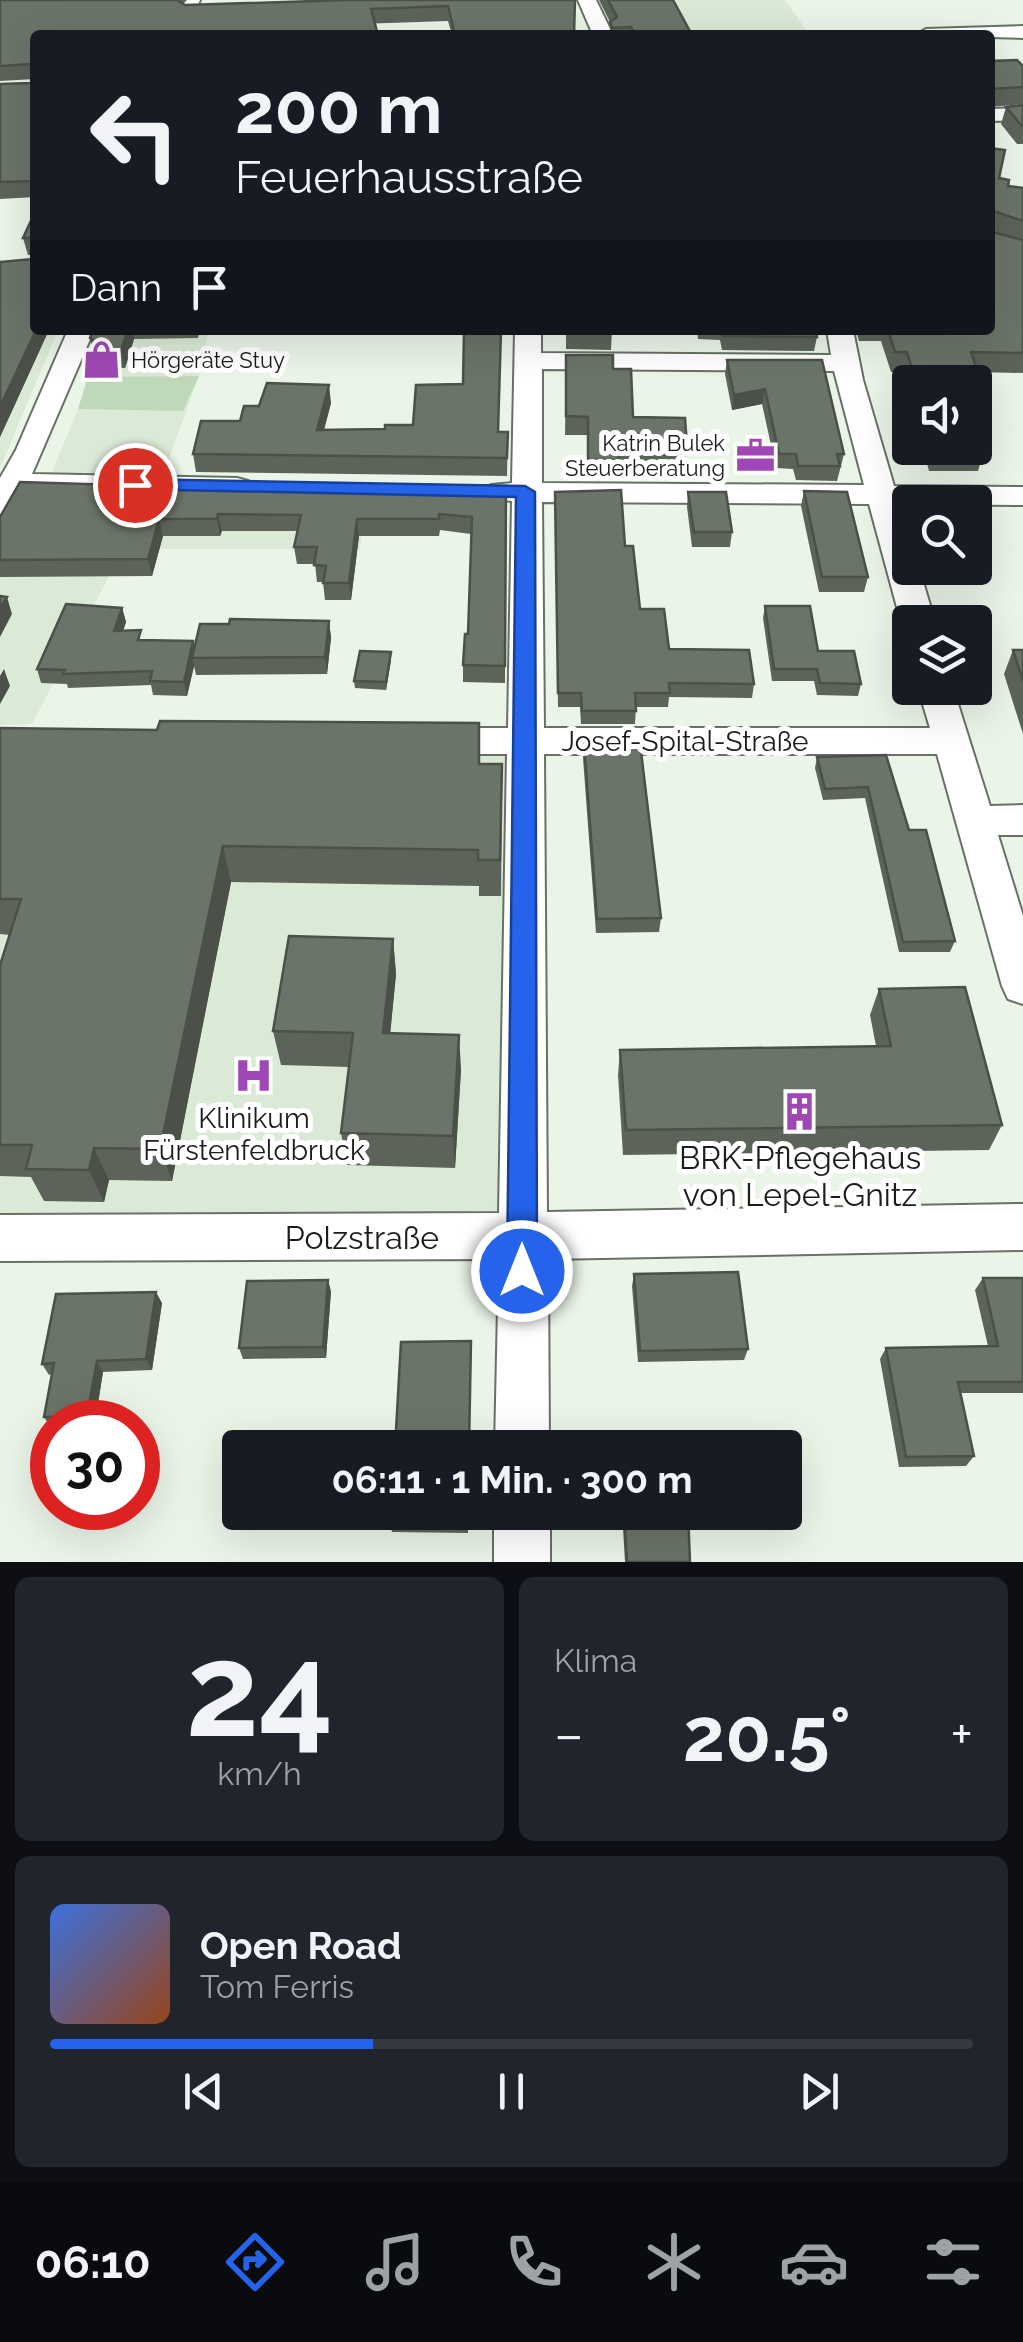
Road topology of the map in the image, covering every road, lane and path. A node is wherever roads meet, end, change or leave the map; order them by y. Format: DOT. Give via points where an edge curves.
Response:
graph roads {
  1 [pos="587,0"];
  2 [pos="192,6"];
  3 [pos="178,30"];
  4 [pos="600,30"];
  5 [pos="1023,32"];
  6 [pos="995,33"];
  7 [pos="1023,114"];
  8 [pos="995,116"];
  9 [pos="79,335"];
  10 [pos="528,335"];
  11 [pos="841,335"];
  12 [pos="528,361"];
  13 [pos="846,363"];
  14 [pos="269,487"];
  15 [pos="472,491"];
  16 [pos="525,492"];
  17 [pos="882,493"];
  18 [pos="7,494"];
  19 [pos="1023,496"];
  20 [pos="913,605"];
  21 [pos="941,705"];
  22 [pos="951,740"];
  23 [pos="394,741"];
  24 [pos="524,741"];
  25 [pos="974,820"];
  26 [pos="1023,820"];
  27 [pos="1023,986"];
  28 [pos="1023,1228"];
  29 [pos="522,1236"];
  30 [pos="0,1238"];
  31 [pos="522,1430"];
  32 [pos="522,1530"];
  33 [pos="522,1562"];
  1 -- 4 [label="street"];
  2 -- 3 [label="street"];
  5 -- 6 [label="street"];
  7 -- 8 [label="street"];
  9 -- 18 [label="street"];
  10 -- 12 [label="street"];
  11 -- 13 [label="street"];
  12 -- 13 [label="street"];
  12 -- 16 [label="street"];
  13 -- 17 [label="street"];
  14 -- 18 [label="street"];
  15 -- 16 [label="street"];
  16 -- 17 [label="street"];
  16 -- 24 [label="street"];
  17 -- 19 [label="street"];
  17 -- 20 [label="street"];
  21 -- 22 [label="street"];
  22 -- 24 [label="street, Josef-Spital-Straße"];
  22 -- 25 [label="street"];
  23 -- 24 [label="street, Josef-Spital-Straße"];
  24 -- 29 [label="street"];
  25 -- 26 [label="street"];
  25 -- 27 [label="street"];
  28 -- 29 [label="street, Polzstraße"];
  29 -- 30 [label="street, Polzstraße"];
  29 -- 31 [label="street"];
  32 -- 33 [label="street"];
}
